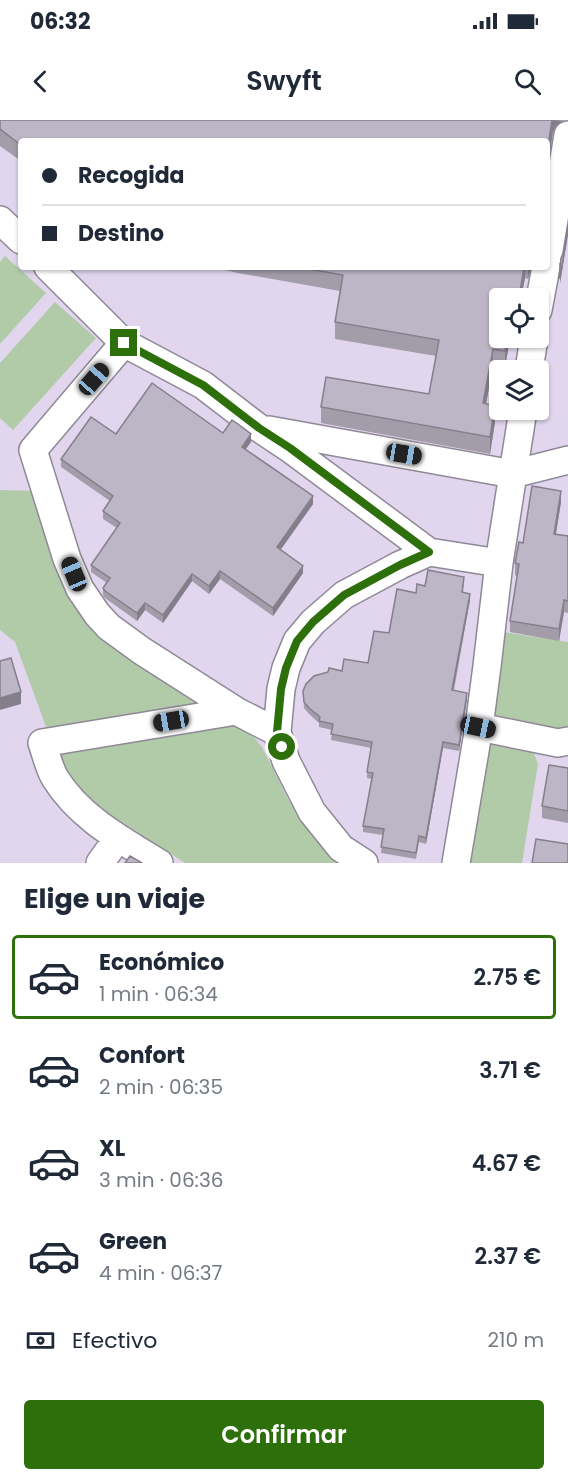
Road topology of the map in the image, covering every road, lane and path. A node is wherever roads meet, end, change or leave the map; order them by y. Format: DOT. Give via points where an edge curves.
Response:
graph roads {
  1 [pos="568,135"];
  2 [pos="0,220"];
  3 [pos="18,237"];
  4 [pos="550,244"];
  5 [pos="51,270"];
  6 [pos="545,270"];
  7 [pos="542,288"];
  8 [pos="124,343"];
  9 [pos="521,420"];
  10 [pos="259,428"];
  11 [pos="568,460"];
  12 [pos="513,474"];
  13 [pos="429,552"];
  14 [pos="499,563"];
  15 [pos="236,711"];
  16 [pos="478,727"];
  17 [pos="277,732"];
  18 [pos="568,741"];
  19 [pos="118,838"];
  20 [pos="100,863"];
  21 [pos="159,863"];
  22 [pos="364,863"];
  23 [pos="456,863"];
  1 -- 4 [label="lane"];
  2 -- 3 [label="lane"];
  5 -- 8 [label="lane"];
  6 -- 7 [label="lane"];
  8 -- 10 [label="lane" via="203,385"];
  8 -- 15 [label="lane" via="33,450 67,559 97,614 142,651"];
  9 -- 12 [label="lane"];
  10 -- 12 [label="lane"];
  10 -- 13 [label="lane"];
  11 -- 12 [label="lane"];
  12 -- 14 [label="lane"];
  13 -- 14 [label="lane"];
  13 -- 17 [label="lane" via="344,595 297,641 286,668"];
  14 -- 16 [label="lane"];
  15 -- 17 [label="lane"];
  15 -- 19 [label="lane" via="42,743 54,776 75,804"];
  16 -- 18 [label="lane" via="558,743"];
  16 -- 23 [label="lane"];
  17 -- 22 [label="lane" via="286,761 312,812 341,848"];
  19 -- 20 [label="lane"];
  19 -- 21 [label="lane"];
}
